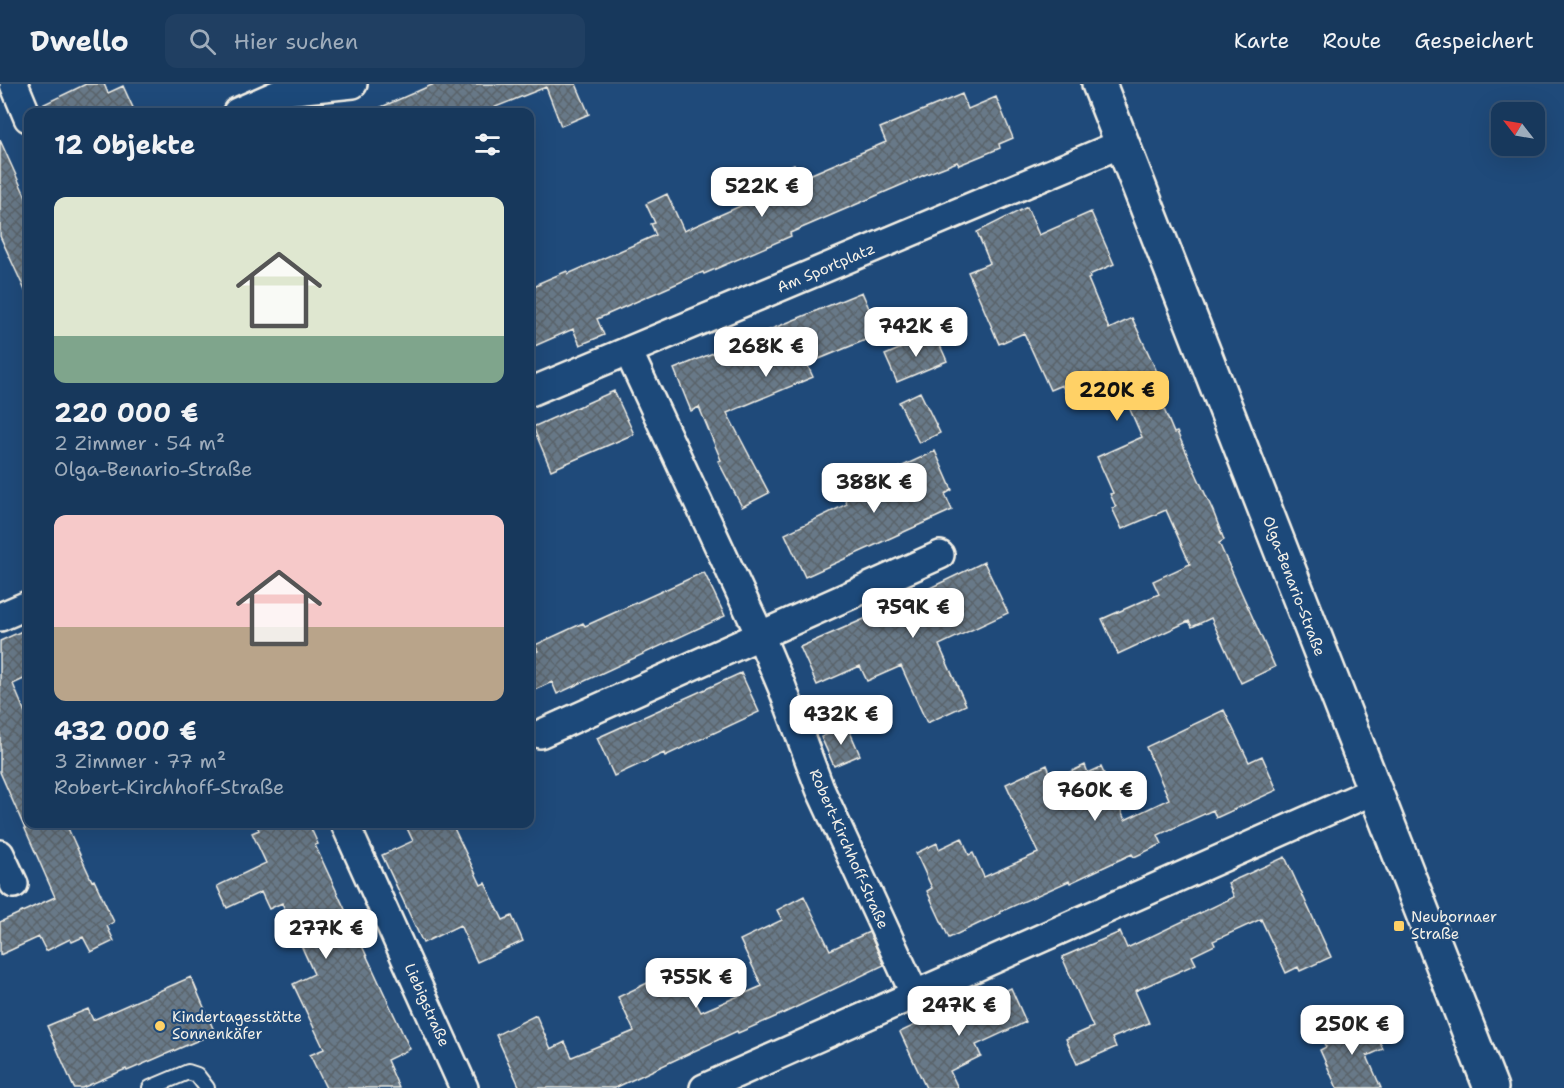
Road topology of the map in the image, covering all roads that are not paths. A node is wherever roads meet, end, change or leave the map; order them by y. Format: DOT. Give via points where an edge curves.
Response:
graph roads {
  1 [pos="353,84"];
  2 [pos="1099,84"];
  3 [pos="10,91"];
  4 [pos="246,108"];
  5 [pos="24,112"];
  6 [pos="1123,143"];
  7 [pos="628,351"];
  8 [pos="534,390"];
  9 [pos="940,555"];
  10 [pos="24,607"];
  11 [pos="0,617"];
  12 [pos="760,635"];
  13 [pos="540,734"];
  14 [pos="1373,791"];
  15 [pos="347,828"];
  16 [pos="0,854"];
  17 [pos="14,884"];
  18 [pos="915,995"];
  19 [pos="150,1088"];
  20 [pos="207,1088"];
  21 [pos="464,1088"];
  22 [pos="704,1088"];
  23 [pos="1491,1088"];
  1 -- 4 [label="street" via="285,91"];
  2 -- 6 [label="street, Olga-Benario-Straße"];
  3 -- 5 [label="street"];
  6 -- 7 [label="street, Am Sportplatz"];
  6 -- 14 [label="street, Olga-Benario-Straße"];
  7 -- 8 [label="street, Am Sportplatz"];
  7 -- 12 [label="street, Robert-Kirchhoff-Straße"];
  9 -- 12 [label="street"];
  10 -- 11 [label="street"];
  12 -- 13 [label="street"];
  12 -- 18 [label="street, Robert-Kirchhoff-Straße" via="820,789"];
  14 -- 18 [label="street"];
  14 -- 23 [label="street, Olga-Benario-Straße"];
  15 -- 21 [label="street, Liebigstraße"];
  16 -- 17 [label="street"];
  18 -- 22 [label="street"];
  19 -- 20 [label="lane" via="188,1072 197,1075"];
}
